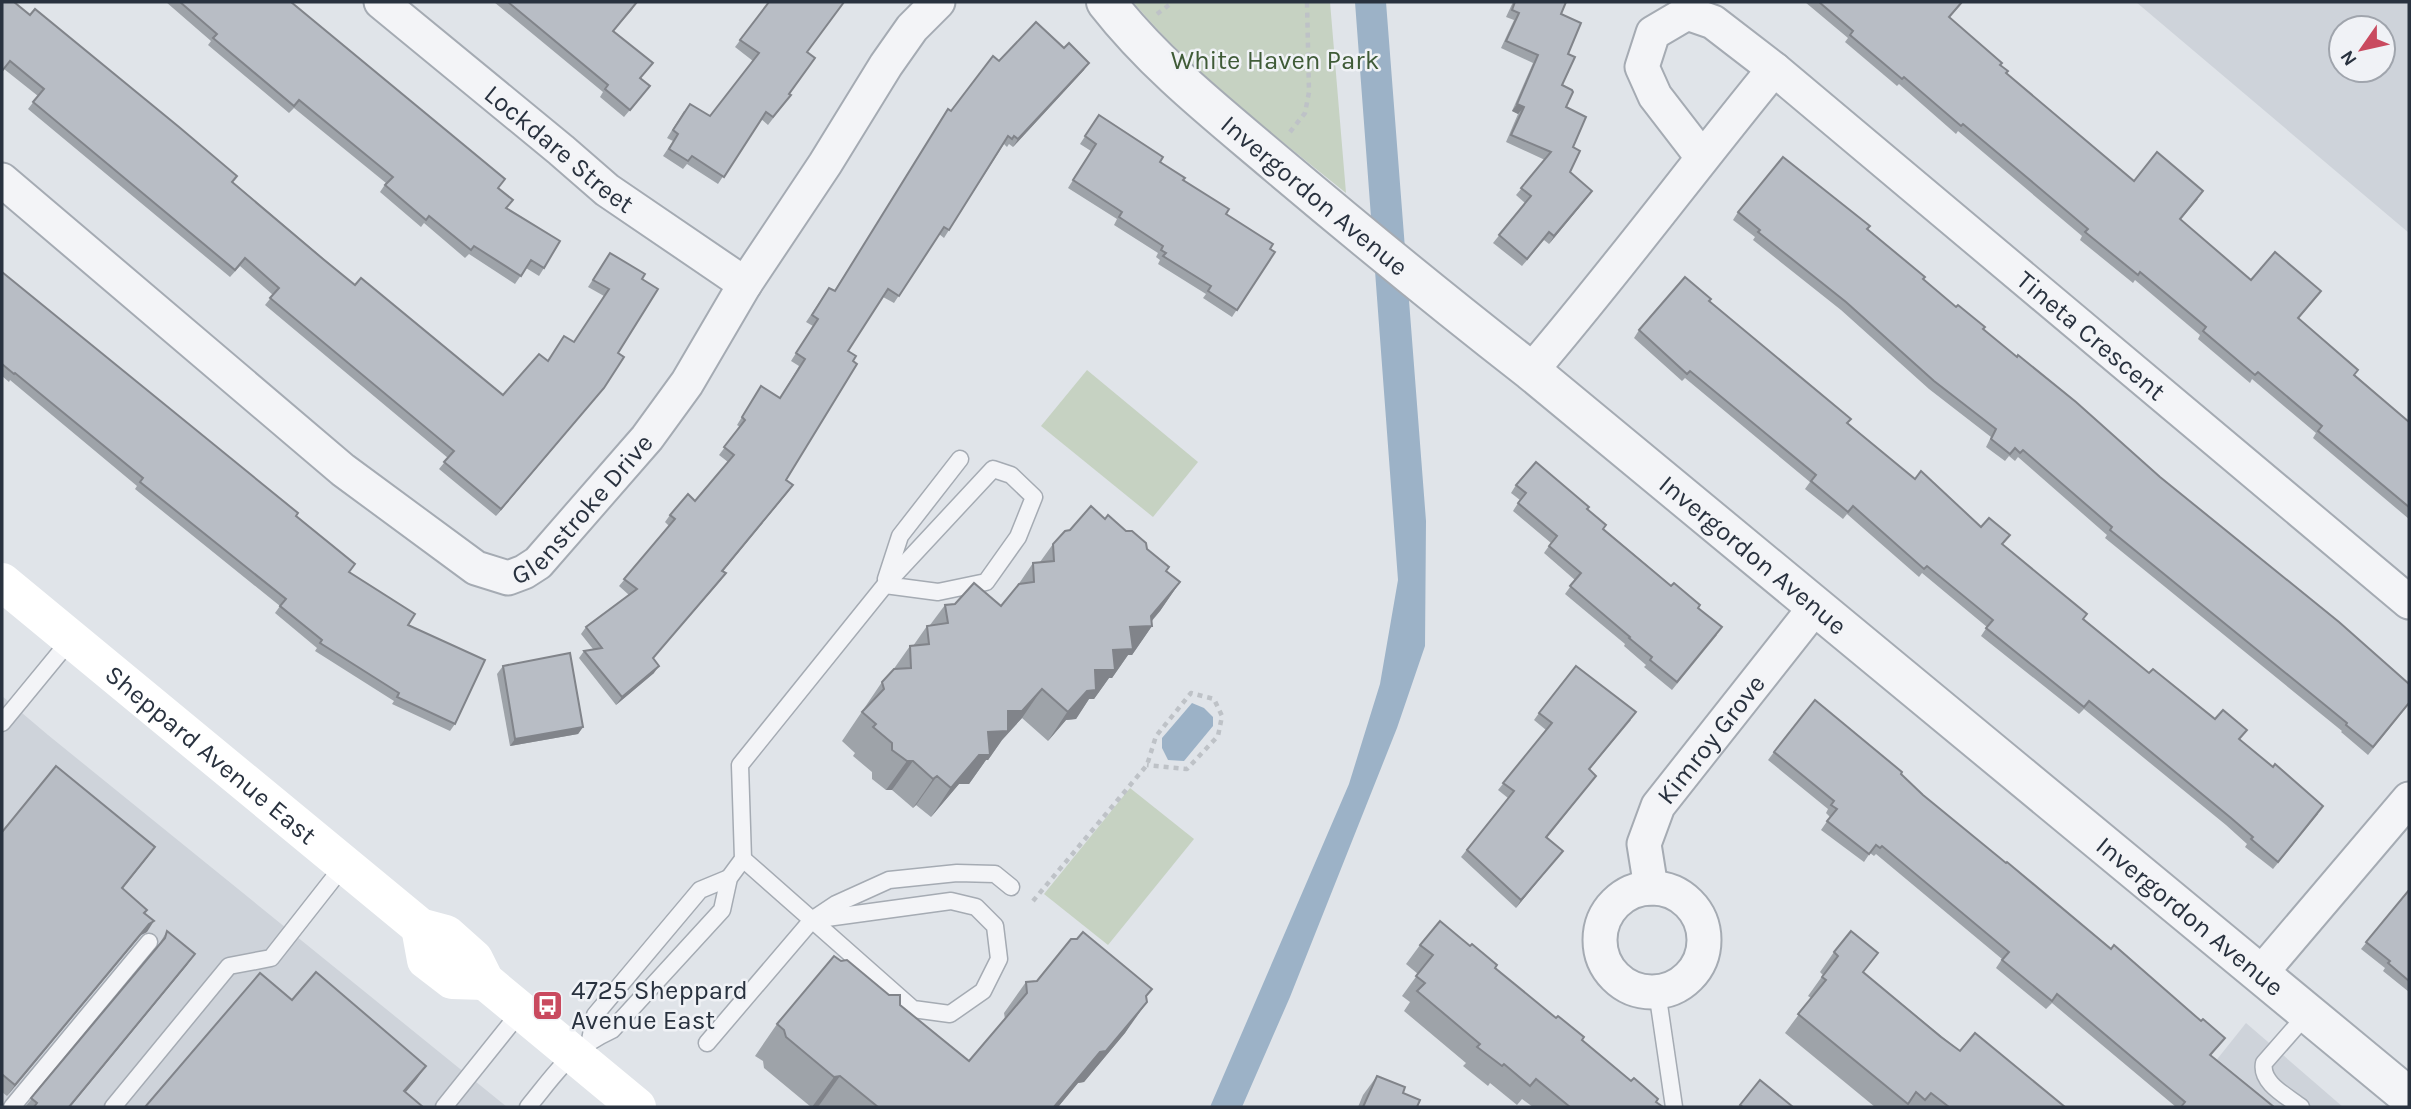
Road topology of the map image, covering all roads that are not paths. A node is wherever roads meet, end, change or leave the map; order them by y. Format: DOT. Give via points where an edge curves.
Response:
graph roads {
  1 [pos="381,2"];
  2 [pos="938,2"];
  3 [pos="1106,2"];
  4 [pos="1774,69"];
  5 [pos="1702,157"];
  6 [pos="2,180"];
  7 [pos="745,284"];
  8 [pos="1531,371"];
  9 [pos="960,459"];
  10 [pos="2,582"];
  11 [pos="885,585"];
  12 [pos="2409,602"];
  13 [pos="1816,606"];
  14 [pos="71,639"];
  15 [pos="2,723"];
  16 [pos="2409,799"];
  17 [pos="743,859"];
  18 [pos="344,865"];
  19 [pos="729,878"];
  20 [pos="1011,887"];
  21 [pos="1651,888"];
  22 [pos="812,920"];
  23 [pos="149,942"];
  24 [pos="2261,973"];
  25 [pos="1657,991"];
  26 [pos="521,1011"];
  27 [pos="2308,1013"];
  28 [pos="708,1043"];
  29 [pos="581,1047"];
  30 [pos="2409,1097"];
  31 [pos="12,1107"];
  32 [pos="113,1107"];
  33 [pos="444,1107"];
  34 [pos="528,1107"];
  35 [pos="637,1107"];
  36 [pos="1674,1107"];
  37 [pos="2301,1107"];
  1 -- 7 [label="street, Lockdare Street" via="607,190"];
  2 -- 7 [label="street, Glenstroke Drive" via="912,28 886,65"];
  3 -- 8 [label="street, Invergordon Avenue" via="1183,86"];
  4 -- 5 [label="street"];
  4 -- 5 [label="street, Tineta Crescent" via="1713,22 1687,13 1653,33 1642,67 1655,96"];
  4 -- 12 [label="street, Tineta Crescent"];
  5 -- 8 [label="street"];
  6 -- 7 [label="street, Glenstroke Drive" via="343,470 476,568 508,578 538,563 647,438 687,383"];
  8 -- 13 [label="street, Invergordon Avenue"];
  9 -- 11 [label="lane" via="900,536"];
  10 -- 14 [label="main road, Sheppard Avenue East"];
  11 -- 11 [label="lane" via="939,592 986,582 1018,537 1034,497 1012,475 993,469"];
  11 -- 17 [label="lane" via="740,765"];
  13 -- 21 [label="street, Kimroy Grove" via="1658,806 1644,844"];
  13 -- 24 [label="street, Invergordon Avenue"];
  14 -- 15 [label="lane"];
  14 -- 18 [label="main road, Sheppard Avenue East"];
  16 -- 24 [label="street"];
  17 -- 19 [label="lane"];
  17 -- 22 [label="lane"];
  18 -- 26 [label="main road, Sheppard Avenue East" via="420,928 426,960 452,980 485,981"];
  18 -- 32 [label="lane" via="271,958 229,967"];
  19 -- 29 [label="lane" via="700,890 594,1015"];
  19 -- 29 [label="lane" via="722,910 612,1030"];
  20 -- 22 [label="lane" via="995,874 889,880"];
  21 -- 25 [label="street" via="1681,897 1693,909 1704,940 1694,971 1682,983"];
  21 -- 25 [label="street" via="1633,891 1611,908 1600,932 1600,950 1619,981 1635,989"];
  22 -- 22 [label="lane" via="913,1009 950,1014 983,991 999,959 995,926 976,907 951,901"];
  22 -- 28 [label="lane"];
  23 -- 31 [label="lane"];
  24 -- 27 [label="street, Invergordon Avenue"];
  25 -- 36 [label="lane"];
  26 -- 29 [label="main road, Sheppard Avenue East"];
  26 -- 33 [label="lane"];
  27 -- 30 [label="street, Invergordon Avenue"];
  27 -- 37 [label="lane" via="2262,1070 2266,1079"];
  29 -- 34 [label="lane"];
  29 -- 35 [label="main road, Sheppard Avenue East"];
}
